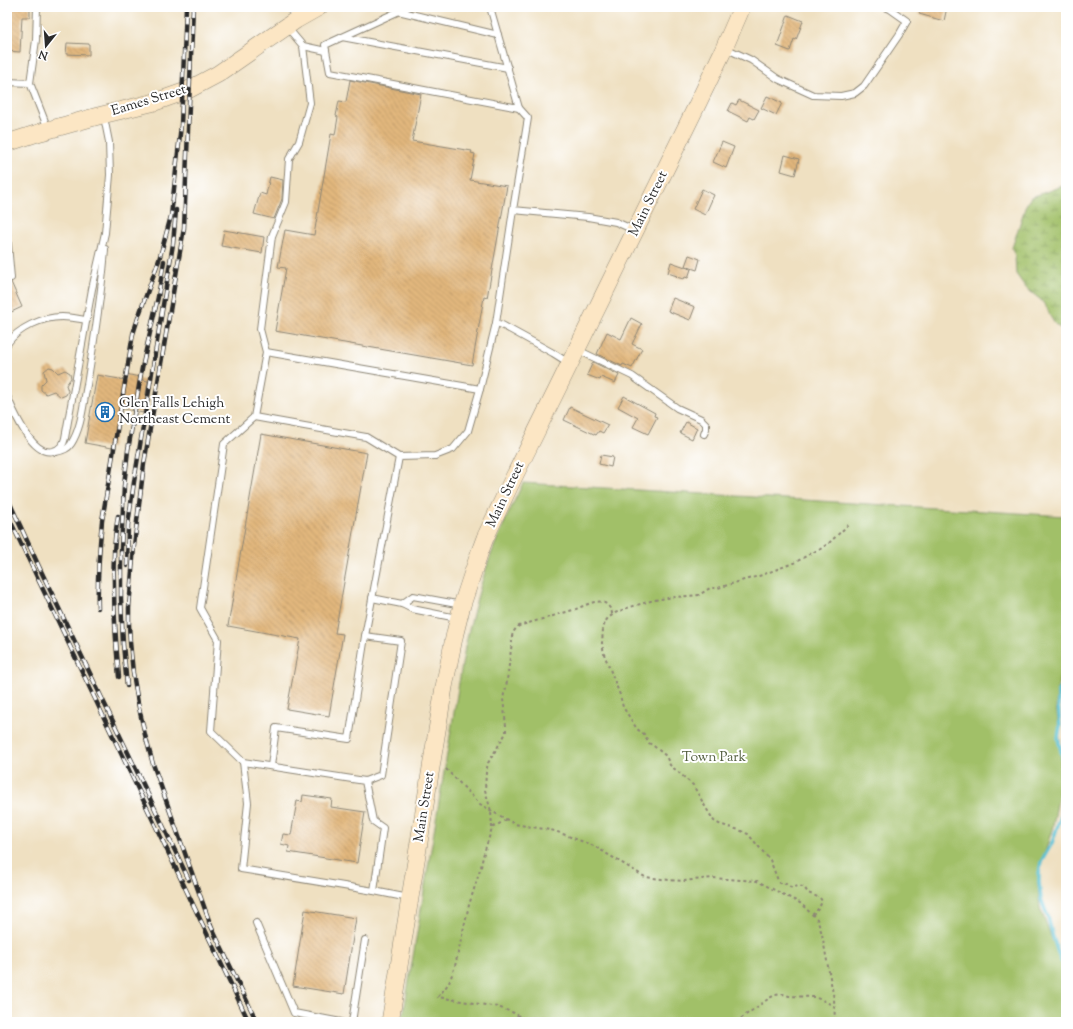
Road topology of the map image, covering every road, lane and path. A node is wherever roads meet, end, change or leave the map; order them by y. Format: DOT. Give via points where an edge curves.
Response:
graph roads {
  1 [pos="38,7"];
  2 [pos="319,7"];
  3 [pos="408,7"];
  4 [pos="490,7"];
  5 [pos="742,7"];
  6 [pos="884,7"];
  7 [pos="398,11"];
  8 [pos="292,18"];
  9 [pos="498,34"];
  10 [pos="342,37"];
  11 [pos="303,46"];
  12 [pos="724,48"];
  13 [pos="326,52"];
  14 [pos="508,68"];
  15 [pos="7,82"];
  16 [pos="30,83"];
  17 [pos="519,108"];
  18 [pos="104,115"];
  19 [pos="49,130"];
  20 [pos="7,143"];
  21 [pos="513,210"];
  22 [pos="636,230"];
  23 [pos="105,233"];
  24 [pos="7,234"];
  25 [pos="11,278"];
  26 [pos="87,320"];
  27 [pos="496,322"];
  28 [pos="7,344"];
  29 [pos="266,352"];
  30 [pos="574,356"];
  31 [pos="480,389"];
  32 [pos="7,396"];
  33 [pos="254,417"];
  34 [pos="704,434"];
  35 [pos="50,452"];
  36 [pos="399,457"];
  37 [pos="848,525"];
  38 [pos="372,598"];
  39 [pos="402,604"];
  40 [pos="461,611"];
  41 [pos="612,614"];
  42 [pos="365,636"];
  43 [pos="434,757"];
  44 [pos="243,762"];
  45 [pos="271,766"];
  46 [pos="365,780"];
  47 [pos="491,811"];
  48 [pos="506,820"];
  49 [pos="492,828"];
  50 [pos="374,891"];
  51 [pos="410,898"];
  52 [pos="812,915"];
  53 [pos="256,923"];
  54 [pos="365,940"];
  55 [pos="834,1006"];
  56 [pos="836,1021"];
  57 [pos="341,1022"];
  58 [pos="352,1022"];
  59 [pos="390,1022"];
  60 [pos="528,1022"];
  61 [pos="736,1022"];
  1 -- 16 [label="lane"];
  2 -- 8 [label="main road, Eames Street"];
  3 -- 7 [label="lane"];
  4 -- 9 [label="lane"];
  5 -- 12 [label="main road, Main Street"];
  6 -- 12 [label="lane" via="890,8 907,21 864,86 855,93 841,96 813,95 778,80 751,60"];
  7 -- 9 [label="lane"];
  7 -- 10 [label="lane"];
  8 -- 11 [label="lane"];
  8 -- 18 [label="main road, Eames Street" via="218,74 195,87 161,101"];
  9 -- 14 [label="lane"];
  10 -- 13 [label="lane" via="325,46"];
  10 -- 14 [label="lane"];
  11 -- 13 [label="lane"];
  11 -- 29 [label="lane" via="310,103 299,142 289,159 286,202 272,236 260,329"];
  12 -- 22 [label="main road, Main Street"];
  13 -- 17 [label="lane" via="330,72"];
  14 -- 17 [label="lane"];
  15 -- 16 [label="lane"];
  16 -- 19 [label="lane"];
  17 -- 21 [label="lane" via="528,118"];
  18 -- 19 [label="main road, Eames Street"];
  18 -- 23 [label="lane" via="109,142 110,175"];
  19 -- 20 [label="main road, Eames Street"];
  21 -- 22 [label="lane" via="588,217 616,222"];
  21 -- 27 [label="lane"];
  22 -- 30 [label="main road, Main Street"];
  23 -- 26 [label="lane"];
  23 -- 35 [label="lane" via="103,273 79,424 68,447"];
  24 -- 25 [label="lane"];
  26 -- 28 [label="lane" via="62,317 38,322 16,334"];
  26 -- 35 [label="lane" via="65,440 59,448"];
  27 -- 30 [label="lane" via="540,346"];
  27 -- 31 [label="lane"];
  29 -- 31 [label="lane"];
  29 -- 33 [label="lane"];
  30 -- 34 [label="lane" via="632,376 677,408 701,419 706,424"];
  30 -- 40 [label="main road, Main Street" via="498,510 479,554"];
  31 -- 36 [label="lane" via="468,431 453,449 435,456"];
  32 -- 35 [label="lane" via="25,433 38,447"];
  33 -- 36 [label="lane" via="366,437"];
  33 -- 44 [label="lane" via="224,444 200,608 218,640 211,731"];
  36 -- 38 [label="lane"];
  37 -- 41 [label="path" via="819,550 759,576 710,588 698,595 654,600"];
  38 -- 39 [label="lane"];
  38 -- 42 [label="lane"];
  39 -- 40 [label="lane" via="412,609"];
  39 -- 40 [label="lane" via="413,596"];
  40 -- 43 [label="main road, Main Street" via="444,688"];
  41 -- 47 [label="path" via="603,602 587,604 520,626 514,631 503,699 506,733 486,772 485,790"];
  41 -- 52 [label="path" via="603,629 604,654 623,707 637,729 644,734 649,743 666,756 670,765 693,785 714,821 748,834 770,860 779,883 792,888 804,887 808,893 820,898 822,901 818,911"];
  42 -- 45 [label="lane" via="349,739 276,728"];
  42 -- 46 [label="lane" via="401,641 381,774"];
  43 -- 47 [label="path" via="480,804"];
  43 -- 51 [label="main road, Main Street"];
  44 -- 45 [label="lane"];
  44 -- 50 [label="lane" via="248,803 241,869"];
  45 -- 46 [label="lane"];
  46 -- 50 [label="lane" via="373,821 383,828"];
  47 -- 48 [label="path"];
  47 -- 49 [label="path"];
  48 -- 49 [label="path"];
  48 -- 52 [label="path" via="555,831 594,846 645,877 683,881 712,878 757,881 800,902"];
  49 -- 60 [label="path" via="469,905 455,966 449,983 438,997 498,1007"];
  50 -- 51 [label="lane"];
  51 -- 59 [label="main road, Main Street"];
  52 -- 55 [label="path" via="817,919 822,934"];
  53 -- 57 [label="lane" via="294,1013"];
  54 -- 58 [label="lane"];
  55 -- 56 [label="path"];
  55 -- 61 [label="path" via="814,997 775,995"];
}
